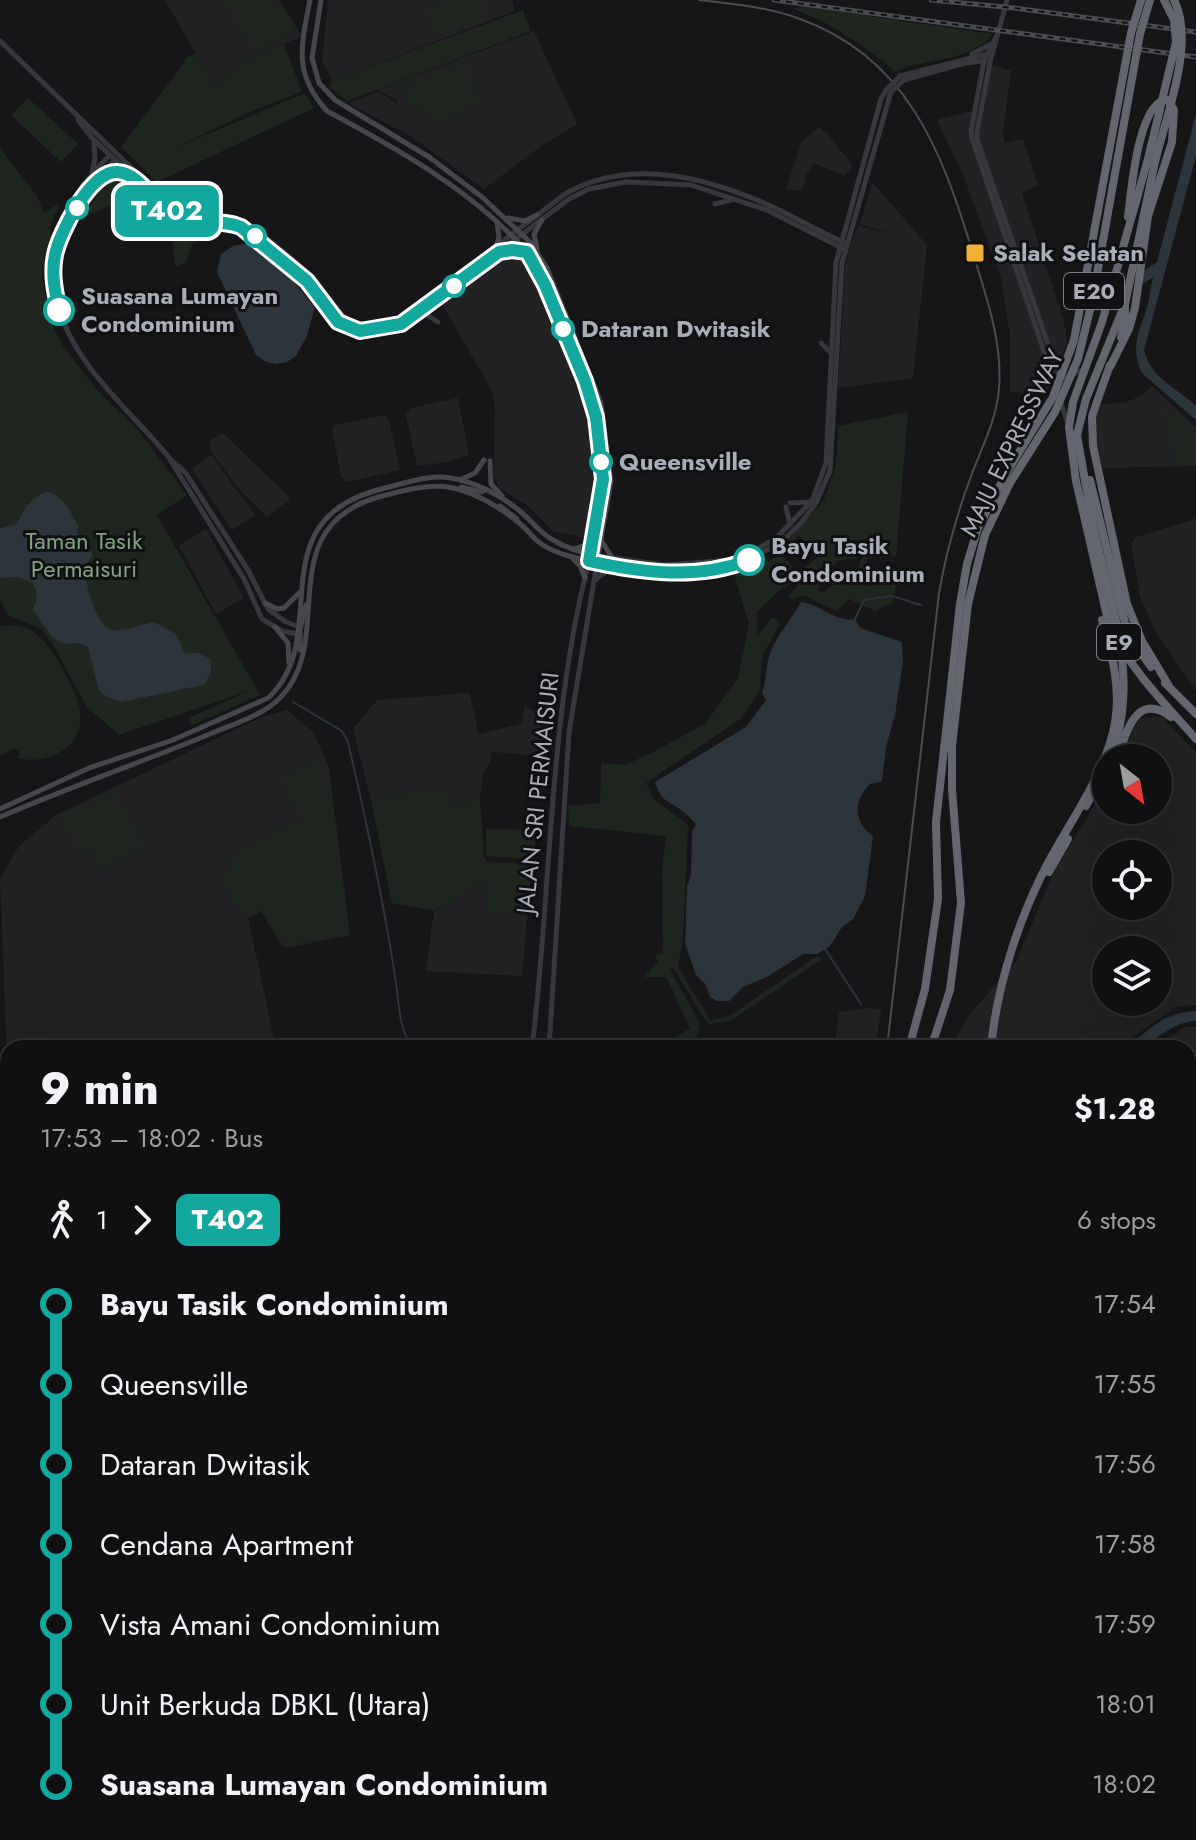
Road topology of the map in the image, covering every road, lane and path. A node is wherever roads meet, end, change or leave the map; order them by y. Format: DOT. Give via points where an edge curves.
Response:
graph roads {
  1 [pos="310,0"];
  2 [pos="321,0"];
  3 [pos="1007,0"];
  4 [pos="1141,0"];
  5 [pos="1150,0"];
  6 [pos="1164,0"];
  7 [pos="1174,0"];
  8 [pos="997,34"];
  9 [pos="0,41"];
  10 [pos="991,44"];
  11 [pos="989,54"];
  12 [pos="302,57"];
  13 [pos="312,58"];
  14 [pos="965,61"];
  15 [pos="987,62"];
  16 [pos="980,81"];
  17 [pos="889,90"];
  18 [pos="77,118"];
  19 [pos="92,138"];
  20 [pos="114,156"];
  21 [pos="1151,160"];
  22 [pos="92,173"];
  23 [pos="671,175"];
  24 [pos="132,178"];
  25 [pos="96,180"];
  26 [pos="670,183"];
  27 [pos="712,184"];
  28 [pos="706,189"];
  29 [pos="727,190"];
  30 [pos="717,192"];
  31 [pos="567,196"];
  32 [pos="732,199"];
  33 [pos="503,217"];
  34 [pos="540,218"];
  35 [pos="497,222"];
  36 [pos="847,225"];
  37 [pos="520,233"];
  38 [pos="1126,237"];
  39 [pos="514,238"];
  40 [pos="829,239"];
  41 [pos="59,241"];
  42 [pos="844,246"];
  43 [pos="497,250"];
  44 [pos="527,252"];
  45 [pos="539,254"];
  46 [pos="836,263"];
  47 [pos="1110,292"];
  48 [pos="559,295"];
  49 [pos="1126,300"];
  50 [pos="411,318"];
  51 [pos="438,322"];
  52 [pos="566,336"];
  53 [pos="1042,337"];
  54 [pos="821,343"];
  55 [pos="831,353"];
  56 [pos="1086,367"];
  57 [pos="1110,367"];
  58 [pos="1081,424"];
  59 [pos="1069,427"];
  60 [pos="171,460"];
  61 [pos="459,480"];
  62 [pos="448,487"];
  63 [pos="482,489"];
  64 [pos="812,501"];
  65 [pos="510,503"];
  66 [pos="803,517"];
  67 [pos="520,523"];
  68 [pos="790,526"];
  69 [pos="594,534"];
  70 [pos="601,539"];
  71 [pos="573,549"];
  72 [pos="1092,555"];
  73 [pos="571,557"];
  74 [pos="590,558"];
  75 [pos="598,559"];
  76 [pos="614,562"];
  77 [pos="585,578"];
  78 [pos="253,581"];
  79 [pos="594,581"];
  80 [pos="300,592"];
  81 [pos="308,596"];
  82 [pos="265,603"];
  83 [pos="256,608"];
  84 [pos="275,627"];
  85 [pos="298,630"];
  86 [pos="300,661"];
  87 [pos="288,676"];
  88 [pos="1169,686"];
  89 [pos="1196,714"];
  90 [pos="228,717"];
  91 [pos="231,725"];
  92 [pos="1188,729"];
  93 [pos="1196,739"];
  94 [pos="1109,744"];
  95 [pos="1114,744"];
  96 [pos="1122,744"];
  97 [pos="56,782"];
  98 [pos="1092,786"];
  99 [pos="60,791"];
  100 [pos="1092,791"];
  101 [pos="1092,799"];
  102 [pos="0,808"];
  103 [pos="1083,811"];
  104 [pos="0,817"];
  105 [pos="563,823"];
  106 [pos="551,826"];
  107 [pos="538,986"];
  108 [pos="553,987"];
  109 [pos="533,1040"];
  110 [pos="550,1040"];
  111 [pos="911,1040"];
  112 [pos="934,1040"];
  113 [pos="994,1040"];
  114 [pos="996,1040"];
  1 -- 12 [label="main road, JALAN SRI PERMAISURI"];
  2 -- 13 [label="main road"];
  3 -- 8 [label="street"];
  4 -- 111 [label="highway, MAJU EXPRESSWAY / E20, bridge" via="1074,340 1053,397 978,528 967,564 936,822 938,899 925,989"];
  5 -- 112 [label="highway, MAJU EXPRESSWAY / E20, bridge" via="1078,359 1055,412 985,535 968,604 952,746 961,903 950,990"];
  6 -- 21 [label="highway, E9, bridge" via="1174,20 1176,42"];
  7 -- 21 [label="highway, E9, bridge" via="1184,44"];
  8 -- 10 [label="street"];
  8 -- 11 [label="street"];
  9 -- 18 [label="street"];
  10 -- 11 [label="street"];
  10 -- 14 [label="street"];
  11 -- 14 [label="street"];
  11 -- 15 [label="street"];
  12 -- 13 [label="main road"];
  12 -- 35 [label="main road, JALAN SRI PERMAISURI" via="309,88 327,111 418,163"];
  13 -- 33 [label="main road, JALAN SRI PERMAISURI" via="319,83 335,100 429,157"];
  14 -- 15 [label="street"];
  14 -- 16 [label="street" via="976,67"];
  14 -- 17 [label="street, bridge" via="902,78"];
  15 -- 16 [label="street"];
  15 -- 53 [label="street" via="977,139"];
  16 -- 53 [label="street" via="972,138"];
  17 -- 36 [label="street" via="881,99"];
  17 -- 42 [label="street"];
  18 -- 19 [label="street"];
  18 -- 20 [label="street"];
  19 -- 20 [label="street"];
  19 -- 22 [label="street"];
  20 -- 22 [label="street"];
  20 -- 24 [label="street"];
  20 -- 25 [label="street"];
  20 -- 43 [label="street" via="178,211 232,216 247,223 294,260 355,323 384,322 408,313"];
  21 -- 38 [label="highway, E9"];
  21 -- 49 [label="highway, E9"];
  22 -- 41 [label="street" via="74,198"];
  23 -- 26 [label="street"];
  23 -- 27 [label="street"];
  23 -- 31 [label="street" via="609,178 579,186"];
  24 -- 25 [label="street" via="116,172"];
  24 -- 50 [label="street" via="175,216 230,222 252,235 307,281 344,326 368,331"];
  25 -- 41 [label="street"];
  26 -- 28 [label="street"];
  26 -- 31 [label="street" via="611,184"];
  27 -- 29 [label="street"];
  27 -- 30 [label="street"];
  28 -- 30 [label="street"];
  28 -- 32 [label="street" via="713,202"];
  29 -- 30 [label="street"];
  29 -- 40 [label="street"];
  30 -- 32 [label="street"];
  31 -- 34 [label="street"];
  32 -- 40 [label="street"];
  33 -- 34 [label="main road"];
  33 -- 37 [label="main road, JALAN SRI PERMAISURI"];
  34 -- 37 [label="street"];
  34 -- 45 [label="main road" via="534,234"];
  35 -- 39 [label="main road, JALAN SRI PERMAISURI"];
  35 -- 43 [label="main road"];
  36 -- 40 [label="street"];
  36 -- 42 [label="street"];
  37 -- 39 [label="street"];
  37 -- 45 [label="main road, JALAN SRI PERMAISURI"];
  38 -- 47 [label="highway, E9"];
  38 -- 57 [label="highway" via="1140,139 1155,104 1168,100 1174,110 1172,142 1148,216 1132,318"];
  39 -- 43 [label="street"];
  39 -- 44 [label="main road, JALAN SRI PERMAISURI"];
  40 -- 42 [label="street"];
  40 -- 46 [label="street"];
  41 -- 60 [label="street" via="54,289 69,335"];
  42 -- 46 [label="street"];
  42 -- 66 [label="street" via="830,471 823,491"];
  43 -- 44 [label="main road"];
  43 -- 50 [label="street"];
  44 -- 52 [label="main road, JALAN SRI PERMAISURI"];
  45 -- 48 [label="main road, JALAN SRI PERMAISURI"];
  46 -- 55 [label="street"];
  47 -- 49 [label="highway" via="1117,301"];
  47 -- 56 [label="highway, E9"];
  48 -- 52 [label="main road" via="555,300"];
  48 -- 70 [label="main road, JALAN SRI PERMAISURI" via="601,403 611,481"];
  49 -- 57 [label="highway" via="1122,337"];
  49 -- 58 [label="highway, E9"];
  50 -- 51 [label="street" via="427,315"];
  52 -- 69 [label="main road, JALAN SRI PERMAISURI" via="598,430 603,479"];
  53 -- 56 [label="street" via="1061,376 1076,375"];
  53 -- 59 [label="street"];
  54 -- 55 [label="street"];
  55 -- 64 [label="street" via="826,463"];
  56 -- 59 [label="highway, E9"];
  57 -- 88 [label="highway" via="1092,416 1093,446 1127,604"];
  58 -- 88 [label="highway" via="1089,479 1125,623 1142,655"];
  58 -- 95 [label="highway, E9, bridge" via="1077,435 1093,526 1125,671 1122,720"];
  59 -- 72 [label="highway, E9"];
  60 -- 78 [label="street" via="193,483"];
  60 -- 83 [label="street" via="244,579"];
  61 -- 63 [label="main road"];
  61 -- 65 [label="main road" via="487,461 491,484"];
  61 -- 80 [label="main road" via="440,477 404,483 343,504 313,538"];
  62 -- 63 [label="main road"];
  62 -- 67 [label="main road" via="485,500"];
  62 -- 81 [label="main road" via="378,497 342,515 320,542"];
  63 -- 65 [label="main road"];
  63 -- 67 [label="main road"];
  64 -- 66 [label="street"];
  64 -- 68 [label="street" via="788,505"];
  65 -- 71 [label="main road" via="547,537"];
  66 -- 68 [label="street"];
  66 -- 76 [label="street" via="769,551 735,566 655,573"];
  67 -- 73 [label="main road" via="539,543"];
  68 -- 76 [label="street" via="760,549 730,560"];
  69 -- 71 [label="main road"];
  69 -- 74 [label="main road, JALAN SRI PERMAISURI"];
  70 -- 75 [label="main road, JALAN SRI PERMAISURI"];
  70 -- 76 [label="main road"];
  71 -- 74 [label="main road"];
  72 -- 92 [label="highway, E9" via="1117,642"];
  72 -- 94 [label="highway, E9" via="1116,675"];
  73 -- 74 [label="main road"];
  73 -- 77 [label="main road"];
  74 -- 75 [label="main road"];
  74 -- 77 [label="street, JALAN SRI PERMAISURI"];
  75 -- 76 [label="street"];
  75 -- 79 [label="street, JALAN SRI PERMAISURI"];
  76 -- 79 [label="street"];
  77 -- 106 [label="street, JALAN SRI PERMAISURI" via="558,729"];
  78 -- 82 [label="street"];
  78 -- 83 [label="street" via="266,615"];
  79 -- 105 [label="street, JALAN SRI PERMAISURI" via="569,732"];
  80 -- 82 [label="main road" via="284,608"];
  80 -- 85 [label="main road"];
  81 -- 85 [label="main road"];
  81 -- 86 [label="main road"];
  82 -- 85 [label="street"];
  83 -- 84 [label="street"];
  84 -- 85 [label="street"];
  84 -- 87 [label="main road" via="290,649"];
  85 -- 86 [label="main road"];
  85 -- 87 [label="main road"];
  86 -- 91 [label="main road" via="277,701"];
  87 -- 90 [label="main road" via="268,698"];
  88 -- 89 [label="highway"];
  90 -- 91 [label="main road"];
  90 -- 97 [label="main road"];
  91 -- 99 [label="main road"];
  92 -- 93 [label="highway"];
  92 -- 96 [label="highway" via="1150,709 1131,719"];
  97 -- 99 [label="main road"];
  97 -- 102 [label="main road"];
  98 -- 113 [label="highway, E9" via="1047,864 1026,913 994,1023"];
  99 -- 104 [label="main road"];
  100 -- 103 [label="highway, E9"];
  101 -- 103 [label="highway"];
  103 -- 114 [label="highway, E9" via="1025,925"];
  105 -- 106 [label="street" via="557,819"];
  105 -- 108 [label="street, JALAN SRI PERMAISURI"];
  106 -- 107 [label="street, JALAN SRI PERMAISURI"];
  107 -- 108 [label="street" via="545,992"];
  107 -- 109 [label="street, JALAN SRI PERMAISURI"];
  108 -- 110 [label="street, JALAN SRI PERMAISURI"];
}
